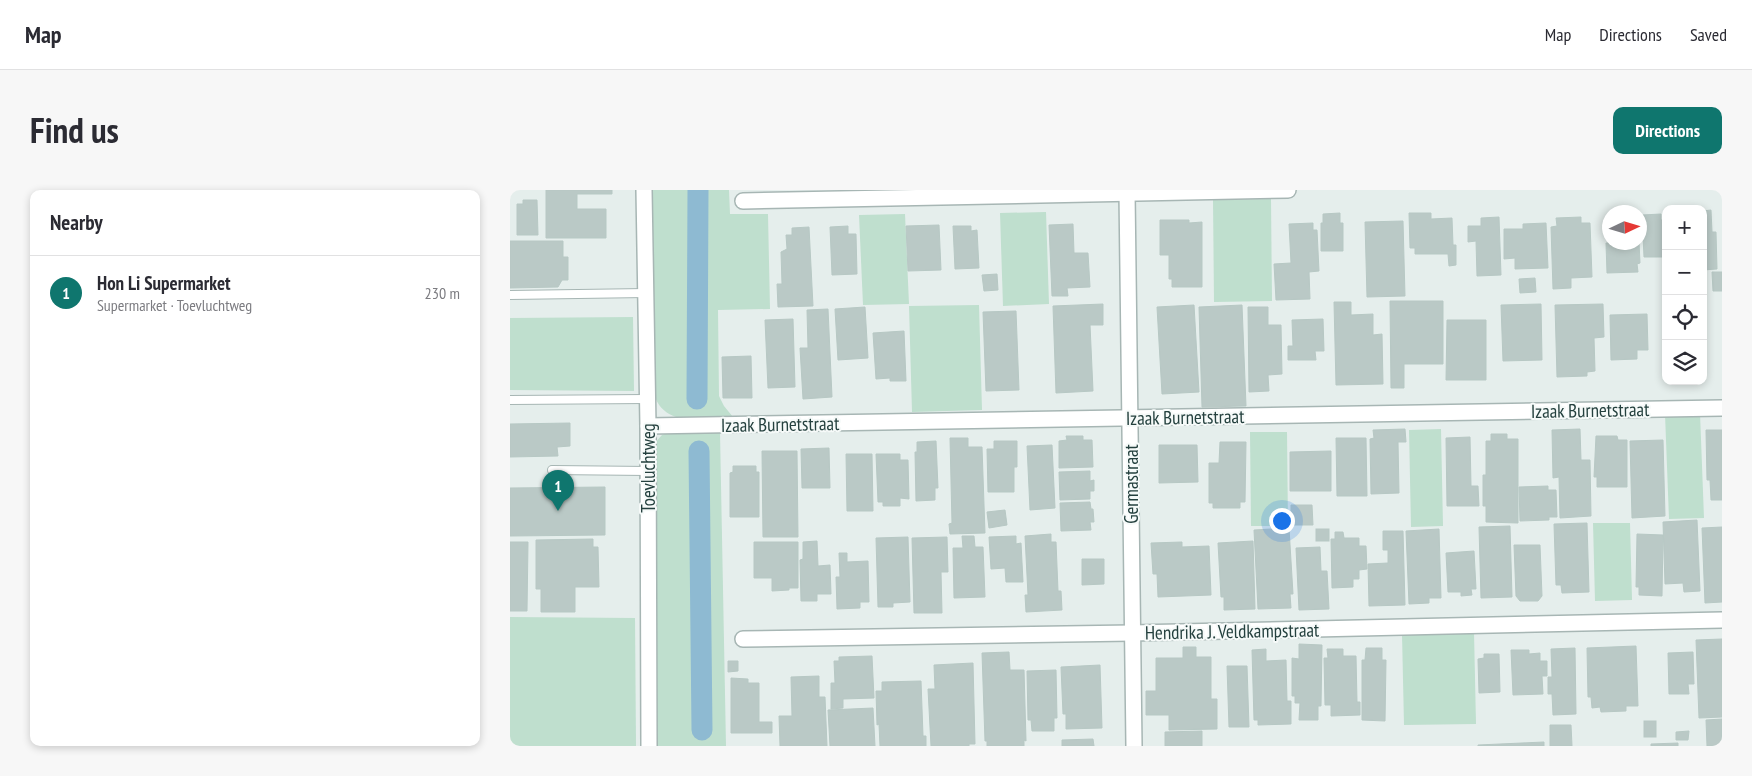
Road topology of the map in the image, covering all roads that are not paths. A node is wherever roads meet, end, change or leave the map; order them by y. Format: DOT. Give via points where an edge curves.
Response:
graph roads {
  1 [pos="644,190"];
  2 [pos="1288,190"];
  3 [pos="1127,192"];
  4 [pos="743,201"];
  5 [pos="646,294"];
  6 [pos="510,295"];
  7 [pos="647,399"];
  8 [pos="510,400"];
  9 [pos="1722,408"];
  10 [pos="1130,418"];
  11 [pos="648,426"];
  12 [pos="552,470"];
  13 [pos="648,471"];
  14 [pos="1722,620"];
  15 [pos="1132,633"];
  16 [pos="743,639"];
  17 [pos="649,746"];
  18 [pos="1134,746"];
  1 -- 5 [label="street, Toevluchtweg"];
  2 -- 3 [label="street"];
  3 -- 4 [label="street"];
  3 -- 10 [label="street, Germastraat"];
  5 -- 6 [label="lane"];
  5 -- 7 [label="street, Toevluchtweg"];
  7 -- 8 [label="lane"];
  7 -- 11 [label="street, Toevluchtweg"];
  9 -- 10 [label="street, Izaak Burnetstraat"];
  10 -- 11 [label="street, Izaak Burnetstraat"];
  10 -- 15 [label="street, Germastraat"];
  11 -- 13 [label="street, Toevluchtweg"];
  12 -- 13 [label="lane"];
  13 -- 17 [label="street, Toevluchtweg"];
  14 -- 15 [label="street, Hendrika J. Veldkampstraat"];
  15 -- 16 [label="street, Hendrika J. Veldkampstraat"];
  15 -- 18 [label="street, Germastraat"];
}
